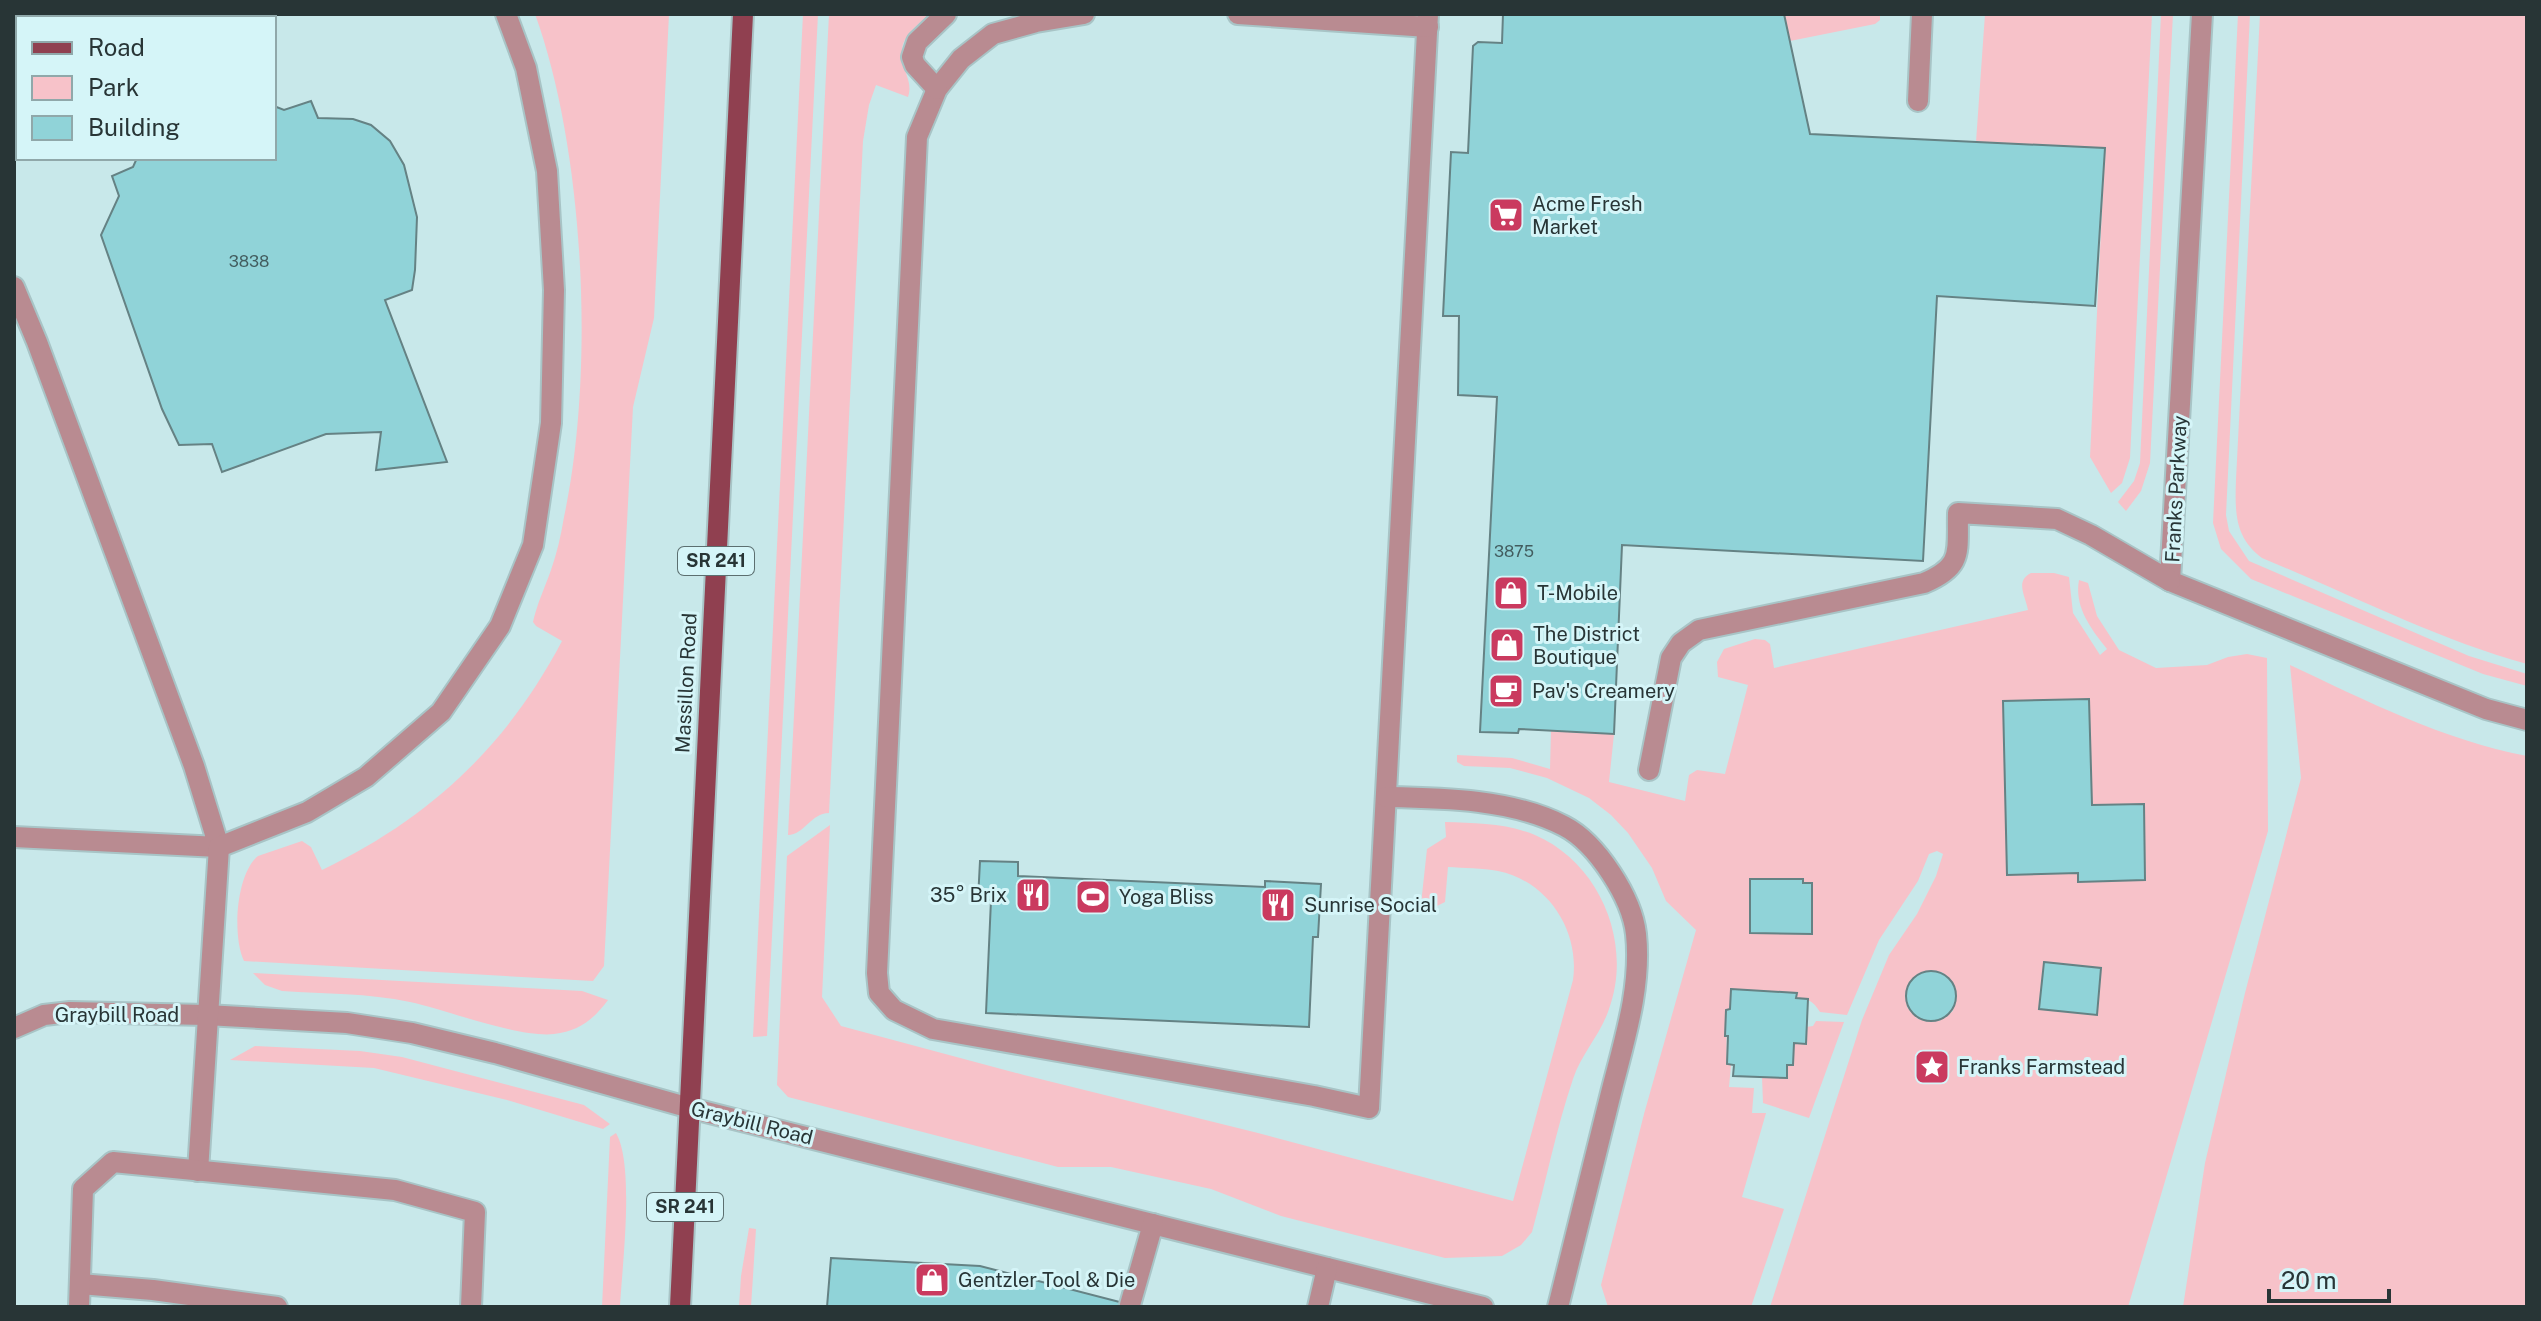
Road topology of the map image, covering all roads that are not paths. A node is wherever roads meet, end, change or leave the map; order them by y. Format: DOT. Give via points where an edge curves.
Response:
graph roads {
  1 [pos="506,14"];
  2 [pos="743,14"];
  3 [pos="946,14"];
  4 [pos="1071,14"];
  5 [pos="1084,14"];
  6 [pos="1238,14"];
  7 [pos="1922,14"];
  8 [pos="2202,14"];
  9 [pos="1428,20"];
  10 [pos="937,89"];
  11 [pos="1918,101"];
  12 [pos="14,287"];
  13 [pos="2170,581"];
  14 [pos="2527,720"];
  15 [pos="1649,770"];
  16 [pos="1386,797"];
  17 [pos="14,837"];
  18 [pos="219,847"];
  19 [pos="206,1015"];
  20 [pos="14,1028"];
  21 [pos="690,1108"];
  22 [pos="198,1171"];
  23 [pos="1153,1224"];
  24 [pos="1327,1268"];
  25 [pos="80,1284"];
  26 [pos="1130,1305"];
  27 [pos="79,1307"];
  28 [pos="277,1307"];
  29 [pos="471,1307"];
  30 [pos="680,1307"];
  31 [pos="1318,1307"];
  32 [pos="1483,1307"];
  33 [pos="1558,1307"];
  1 -- 18 [label="street" via="526,68 547,171 554,290 551,423 533,545 500,626 441,712 366,777 307,812"];
  2 -- 21 [label="main road, Massillon Road / SR 241"];
  3 -- 10 [label="street" via="917,42 912,57"];
  4 -- 5 [label="street"];
  4 -- 10 [label="street" via="993,34 961,59"];
  6 -- 9 [label="street"];
  7 -- 11 [label="street"];
  8 -- 13 [label="street, Franks Parkway"];
  9 -- 16 [label="street"];
  10 -- 16 [label="street" via="917,137 879,993 894,1010 933,1029 1369,1108"];
  12 -- 18 [label="street" via="194,766"];
  13 -- 14 [label="street, Franks Parkway" via="2486,709"];
  13 -- 15 [label="street" via="2057,519 1958,513 1957,559 1944,575 1699,630 1681,643 1671,658"];
  16 -- 33 [label="street" via="1524,810 1567,827 1598,855 1623,893 1636,932 1637,975"];
  17 -- 18 [label="street"];
  18 -- 19 [label="street"];
  19 -- 20 [label="street, Graybill Road" via="70,1012 44,1015"];
  19 -- 21 [label="street, Graybill Road" via="347,1023 412,1033"];
  19 -- 22 [label="street"];
  21 -- 23 [label="street, Graybill Road"];
  21 -- 30 [label="main road, Massillon Road / SR 241"];
  22 -- 25 [label="street" via="113,1162 83,1189"];
  22 -- 29 [label="street" via="395,1190 475,1212"];
  23 -- 24 [label="street, Graybill Road"];
  23 -- 26 [label="street"];
  24 -- 31 [label="street"];
  24 -- 32 [label="street, Graybill Road"];
  25 -- 27 [label="street"];
  25 -- 28 [label="street"];
}
